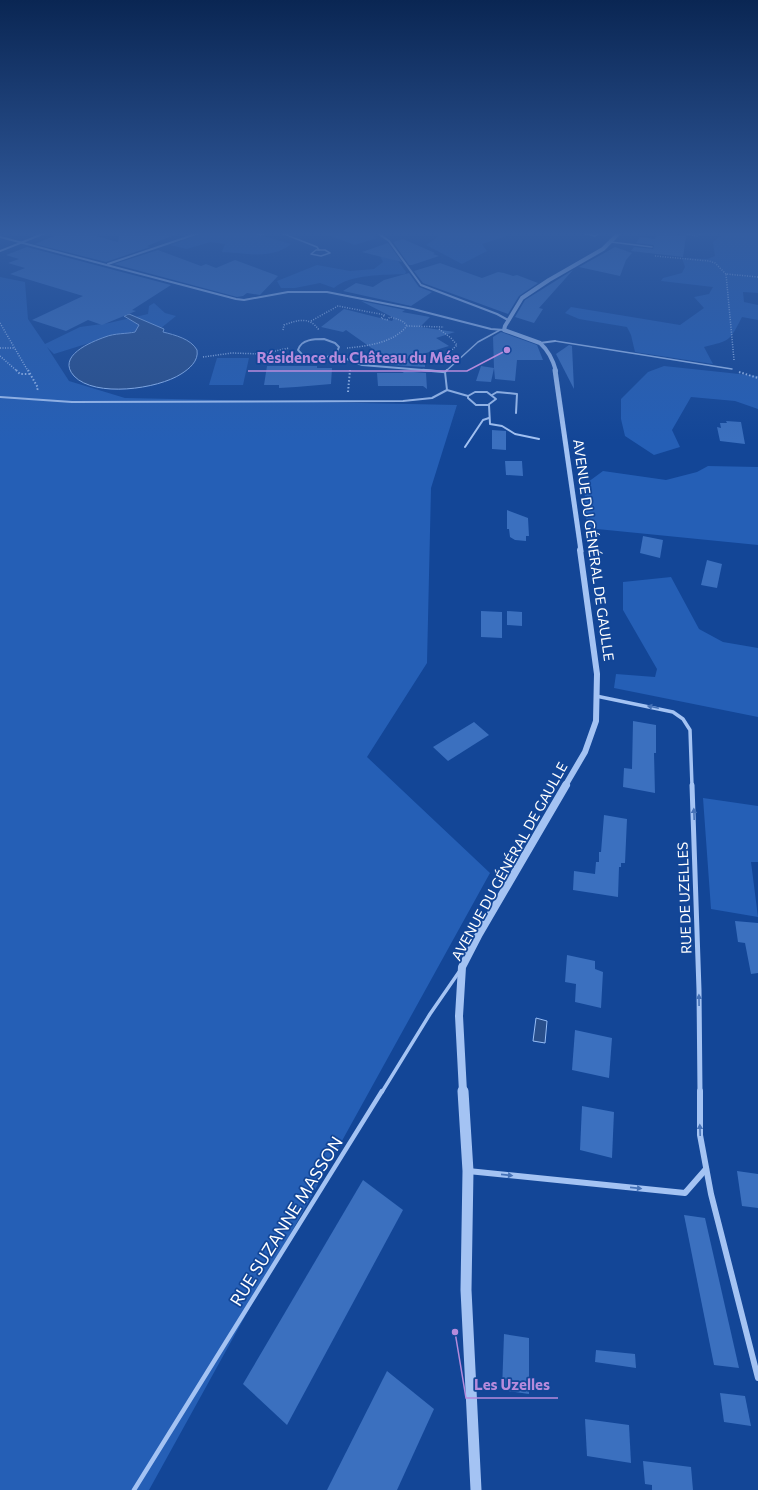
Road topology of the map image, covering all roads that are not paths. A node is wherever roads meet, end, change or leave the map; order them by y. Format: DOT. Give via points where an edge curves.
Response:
graph roads {
  1 [pos="375,302"];
  2 [pos="464,302"];
  3 [pos="520,302"];
  4 [pos="508,320"];
  5 [pos="502,330"];
  6 [pos="555,341"];
  7 [pos="540,343"];
  8 [pos="334,354"];
  9 [pos="732,369"];
  10 [pos="445,372"];
  11 [pos="447,390"];
  12 [pos="492,395"];
  13 [pos="468,396"];
  14 [pos="0,398"];
  15 [pos="489,405"];
  16 [pos="516,413"];
  17 [pos="489,418"];
  18 [pos="539,438"];
  19 [pos="465,447"];
  20 [pos="596,696"];
  21 [pos="462,967"];
  22 [pos="706,1169"];
  23 [pos="468,1171"];
  24 [pos="758,1378"];
  25 [pos="134,1490"];
  26 [pos="476,1490"];
  1 -- 5 [label="street"];
  2 -- 4 [label="street"];
  3 -- 4 [label="street"];
  4 -- 5 [label="street"];
  5 -- 7 [label="street"];
  5 -- 10 [label="lane" via="476,344"];
  6 -- 7 [label="street"];
  6 -- 9 [label="lane"];
  7 -- 20 [label="street, AVENUE DU GÉNÉRAL DE GAULLE" via="552,357 558,383 597,674"];
  8 -- 8 [label="street" via="324,358 312,358 299,353 298,348 307,341 324,340 334,342 339,348"];
  8 -- 10 [label="street" via="359,364"];
  10 -- 11 [label="lane"];
  11 -- 13 [label="lane"];
  11 -- 14 [label="lane" via="431,398 403,401 116,402"];
  12 -- 13 [label="lane" via="479,392"];
  12 -- 15 [label="lane" via="496,399"];
  12 -- 16 [label="lane" via="497,392 517,394"];
  13 -- 15 [label="lane" via="468,400 474,404"];
  15 -- 17 [label="lane"];
  17 -- 18 [label="lane" via="490,424 502,426 515,434"];
  17 -- 19 [label="lane" via="483,420"];
  20 -- 21 [label="street, AVENUE DU GÉNÉRAL DE GAULLE" via="596,721 586,752"];
  22 -- 20 [label="street, RUE DE UZELLES, one-way" via="700,1135 699,990 690,730 683,719 673,712"];
  21 -- 23 [label="street, AVENUE DU GÉNÉRAL DE GAULLE" via="459,1016"];
  21 -- 25 [label="lane, RUE SUZANNE MASSON" via="430,1014"];
  23 -- 22 [label="street, one-way" via="685,1193"];
  22 -- 24 [label="street, RUE DE UZELLES"];
  23 -- 26 [label="street, AVENUE DU GÉNÉRAL DE GAULLE" via="466,1290"];
}
